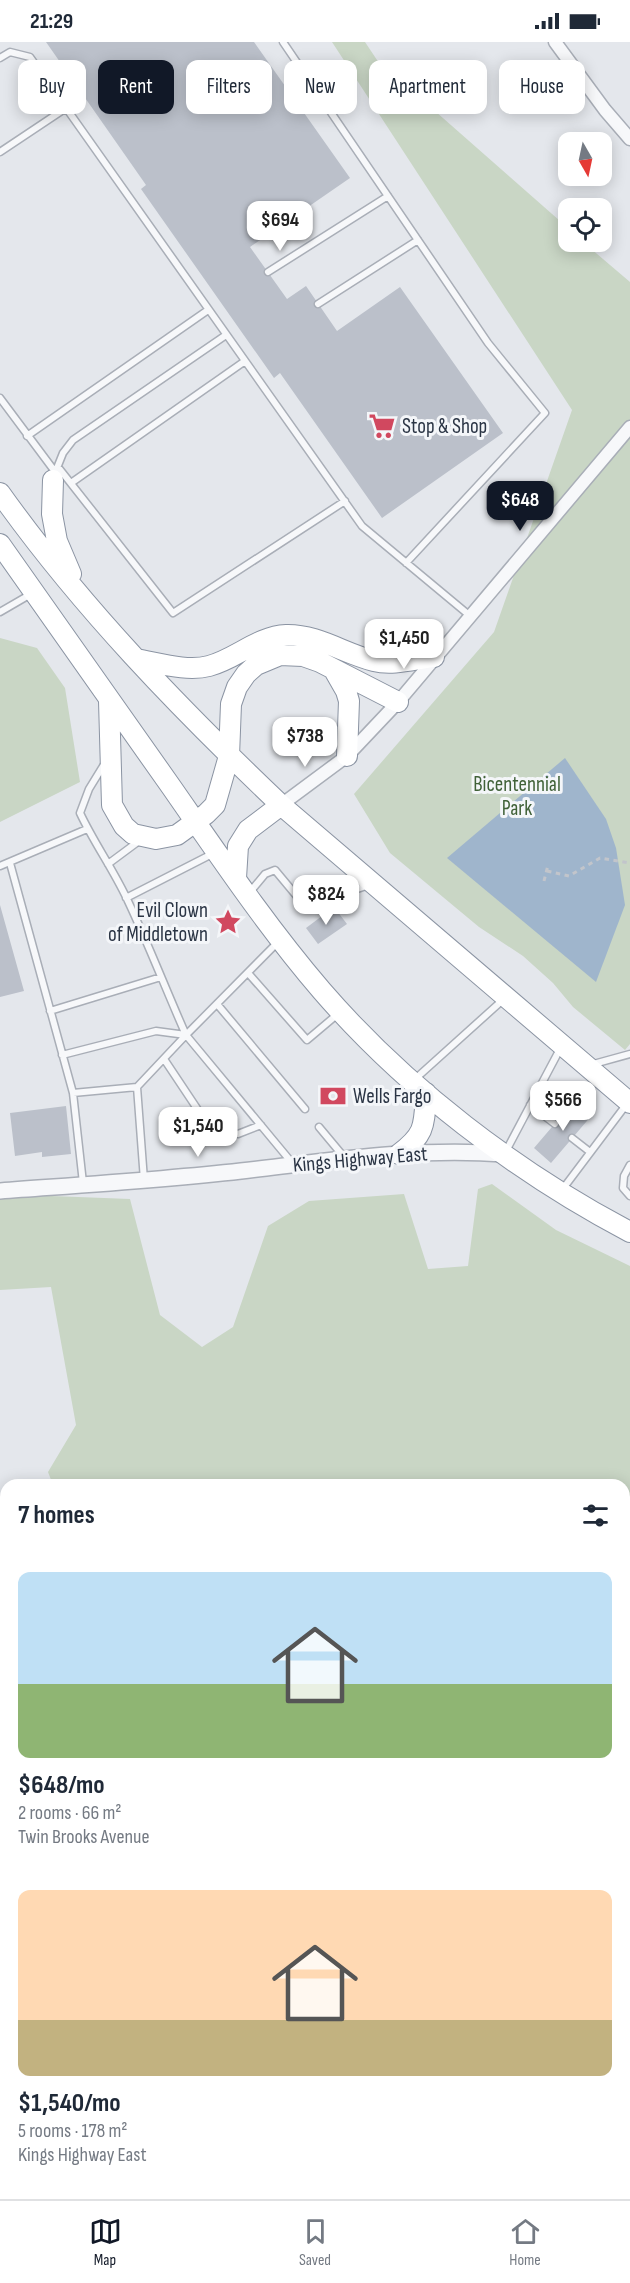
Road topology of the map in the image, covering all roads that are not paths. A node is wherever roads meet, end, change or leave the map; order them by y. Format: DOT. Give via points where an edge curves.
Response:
graph roads {
  1 [pos="283,42"];
  2 [pos="555,42"];
  3 [pos="0,58"];
  4 [pos="32,60"];
  5 [pos="57,114"];
  6 [pos="70,114"];
  7 [pos="630,140"];
  8 [pos="0,152"];
  9 [pos="388,196"];
  10 [pos="418,240"];
  11 [pos="268,272"];
  12 [pos="318,304"];
  13 [pos="208,310"];
  14 [pos="226,335"];
  15 [pos="244,361"];
  16 [pos="0,398"];
  17 [pos="630,427"];
  18 [pos="27,436"];
  19 [pos="59,476"];
  20 [pos="0,493"];
  21 [pos="345,501"];
  22 [pos="5,554"];
  23 [pos="406,563"];
  24 [pos="34,592"];
  25 [pos="79,593"];
  26 [pos="0,612"];
  27 [pos="469,615"];
  28 [pos="434,657"];
  29 [pos="136,659"];
  30 [pos="333,670"];
  31 [pos="109,701"];
  32 [pos="398,702"];
  33 [pos="110,754"];
  34 [pos="229,756"];
  35 [pos="347,756"];
  36 [pos="281,805"];
  37 [pos="195,821"];
  38 [pos="87,829"];
  39 [pos="143,837"];
  40 [pos="217,852"];
  41 [pos="10,863"];
  42 [pos="108,864"];
  43 [pos="0,866"];
  44 [pos="236,878"];
  45 [pos="373,884"];
  46 [pos="248,895"];
  47 [pos="126,898"];
  48 [pos="281,940"];
  49 [pos="248,973"];
  50 [pos="161,977"];
  51 [pos="505,998"];
  52 [pos="217,1004"];
  53 [pos="50,1011"];
  54 [pos="341,1011"];
  55 [pos="186,1035"];
  56 [pos="562,1046"];
  57 [pos="630,1054"];
  58 [pos="62,1055"];
  59 [pos="164,1059"];
  60 [pos="586,1066"];
  61 [pos="137,1087"];
  62 [pos="419,1087"];
  63 [pos="73,1093"];
  64 [pos="630,1098"];
  65 [pos="530,1105"];
  66 [pos="305,1109"];
  67 [pos="555,1124"];
  68 [pos="261,1125"];
  69 [pos="319,1127"];
  70 [pos="572,1138"];
  71 [pos="590,1152"];
  72 [pos="399,1154"];
  73 [pos="504,1155"];
  74 [pos="346,1160"];
  75 [pos="294,1165"];
  76 [pos="630,1166"];
  77 [pos="144,1180"];
  78 [pos="83,1185"];
  79 [pos="0,1191"];
  80 [pos="561,1191"];
  81 [pos="630,1196"];
  82 [pos="605,1219"];
  83 [pos="630,1232"];
  84 [pos="630,1240"];
  1 -- 9 [label="lane"];
  2 -- 7 [label="street"];
  3 -- 4 [label="lane" via="10,52"];
  5 -- 8 [label="lane"];
  6 -- 13 [label="lane"];
  9 -- 10 [label="lane"];
  9 -- 11 [label="lane"];
  10 -- 12 [label="lane"];
  10 -- 23 [label="lane" via="488,343 545,413"];
  13 -- 14 [label="lane"];
  13 -- 18 [label="lane"];
  14 -- 15 [label="lane"];
  14 -- 19 [label="lane" via="73,440 63,453"];
  15 -- 19 [label="lane"];
  15 -- 21 [label="lane"];
  16 -- 18 [label="lane"];
  17 -- 27 [label="street"];
  18 -- 19 [label="lane"];
  19 -- 21 [label="lane" via="173,613"];
  19 -- 25 [label="highway" via="51,514 57,541"];
  20 -- 25 [label="highway"];
  21 -- 23 [label="lane" via="362,526"];
  22 -- 24 [label="highway"];
  23 -- 27 [label="lane"];
  24 -- 26 [label="lane"];
  24 -- 31 [label="highway"];
  25 -- 29 [label="highway"];
  27 -- 28 [label="street"];
  28 -- 29 [label="highway" via="387,663 289,635 265,640 197,669"];
  28 -- 32 [label="street"];
  29 -- 34 [label="highway"];
  30 -- 32 [label="highway"];
  30 -- 34 [label="highway" via="292,654 256,664 237,687 231,704"];
  30 -- 35 [label="highway" via="349,701"];
  31 -- 33 [label="highway"];
  31 -- 37 [label="highway"];
  32 -- 35 [label="street"];
  33 -- 38 [label="lane" via="80,813"];
  33 -- 39 [label="highway" via="112,805 124,826"];
  34 -- 36 [label="highway"];
  34 -- 37 [label="highway" via="215,805"];
  35 -- 36 [label="street"];
  36 -- 44 [label="highway" via="248,830 238,846"];
  36 -- 45 [label="highway"];
  37 -- 39 [label="highway" via="168,838"];
  37 -- 40 [label="highway"];
  38 -- 41 [label="lane"];
  38 -- 42 [label="lane"];
  39 -- 42 [label="lane"];
  40 -- 44 [label="highway"];
  40 -- 47 [label="lane"];
  41 -- 43 [label="lane"];
  41 -- 53 [label="lane"];
  42 -- 47 [label="lane"];
  44 -- 46 [label="highway"];
  45 -- 46 [label="lane" via="316,903 300,900 274,870 265,874"];
  45 -- 51 [label="highway"];
  46 -- 48 [label="highway"];
  47 -- 50 [label="lane"];
  48 -- 49 [label="lane"];
  48 -- 54 [label="highway"];
  49 -- 52 [label="lane"];
  49 -- 54 [label="lane" via="307,1040"];
  50 -- 53 [label="lane"];
  50 -- 55 [label="lane"];
  51 -- 56 [label="highway"];
  51 -- 62 [label="lane"];
  52 -- 55 [label="lane"];
  52 -- 66 [label="lane"];
  53 -- 58 [label="lane"];
  54 -- 62 [label="highway"];
  55 -- 58 [label="lane" via="156,1031"];
  55 -- 59 [label="lane"];
  55 -- 68 [label="lane"];
  56 -- 60 [label="highway"];
  56 -- 65 [label="lane"];
  57 -- 60 [label="lane"];
  58 -- 63 [label="lane"];
  59 -- 61 [label="lane"];
  59 -- 68 [label="lane" via="212,1131 238,1134"];
  60 -- 64 [label="highway"];
  61 -- 63 [label="lane"];
  61 -- 77 [label="lane"];
  62 -- 72 [label="highway" via="423,1128"];
  62 -- 73 [label="highway"];
  63 -- 78 [label="lane"];
  64 -- 71 [label="lane"];
  65 -- 67 [label="lane"];
  65 -- 73 [label="lane"];
  68 -- 75 [label="lane"];
  69 -- 74 [label="lane"];
  70 -- 71 [label="lane"];
  71 -- 80 [label="lane"];
  72 -- 73 [label="street, Kings Highway East" via="449,1151"];
  72 -- 74 [label="street, Kings Highway East"];
  73 -- 80 [label="highway"];
  74 -- 75 [label="street, Kings Highway East"];
  75 -- 77 [label="street, Kings Highway East"];
  76 -- 81 [label="lane" via="623,1188"];
  77 -- 78 [label="street, Kings Highway East"];
  78 -- 79 [label="street, Kings Highway East"];
  80 -- 82 [label="highway"];
  82 -- 83 [label="highway"];
  82 -- 84 [label="highway"];
}
